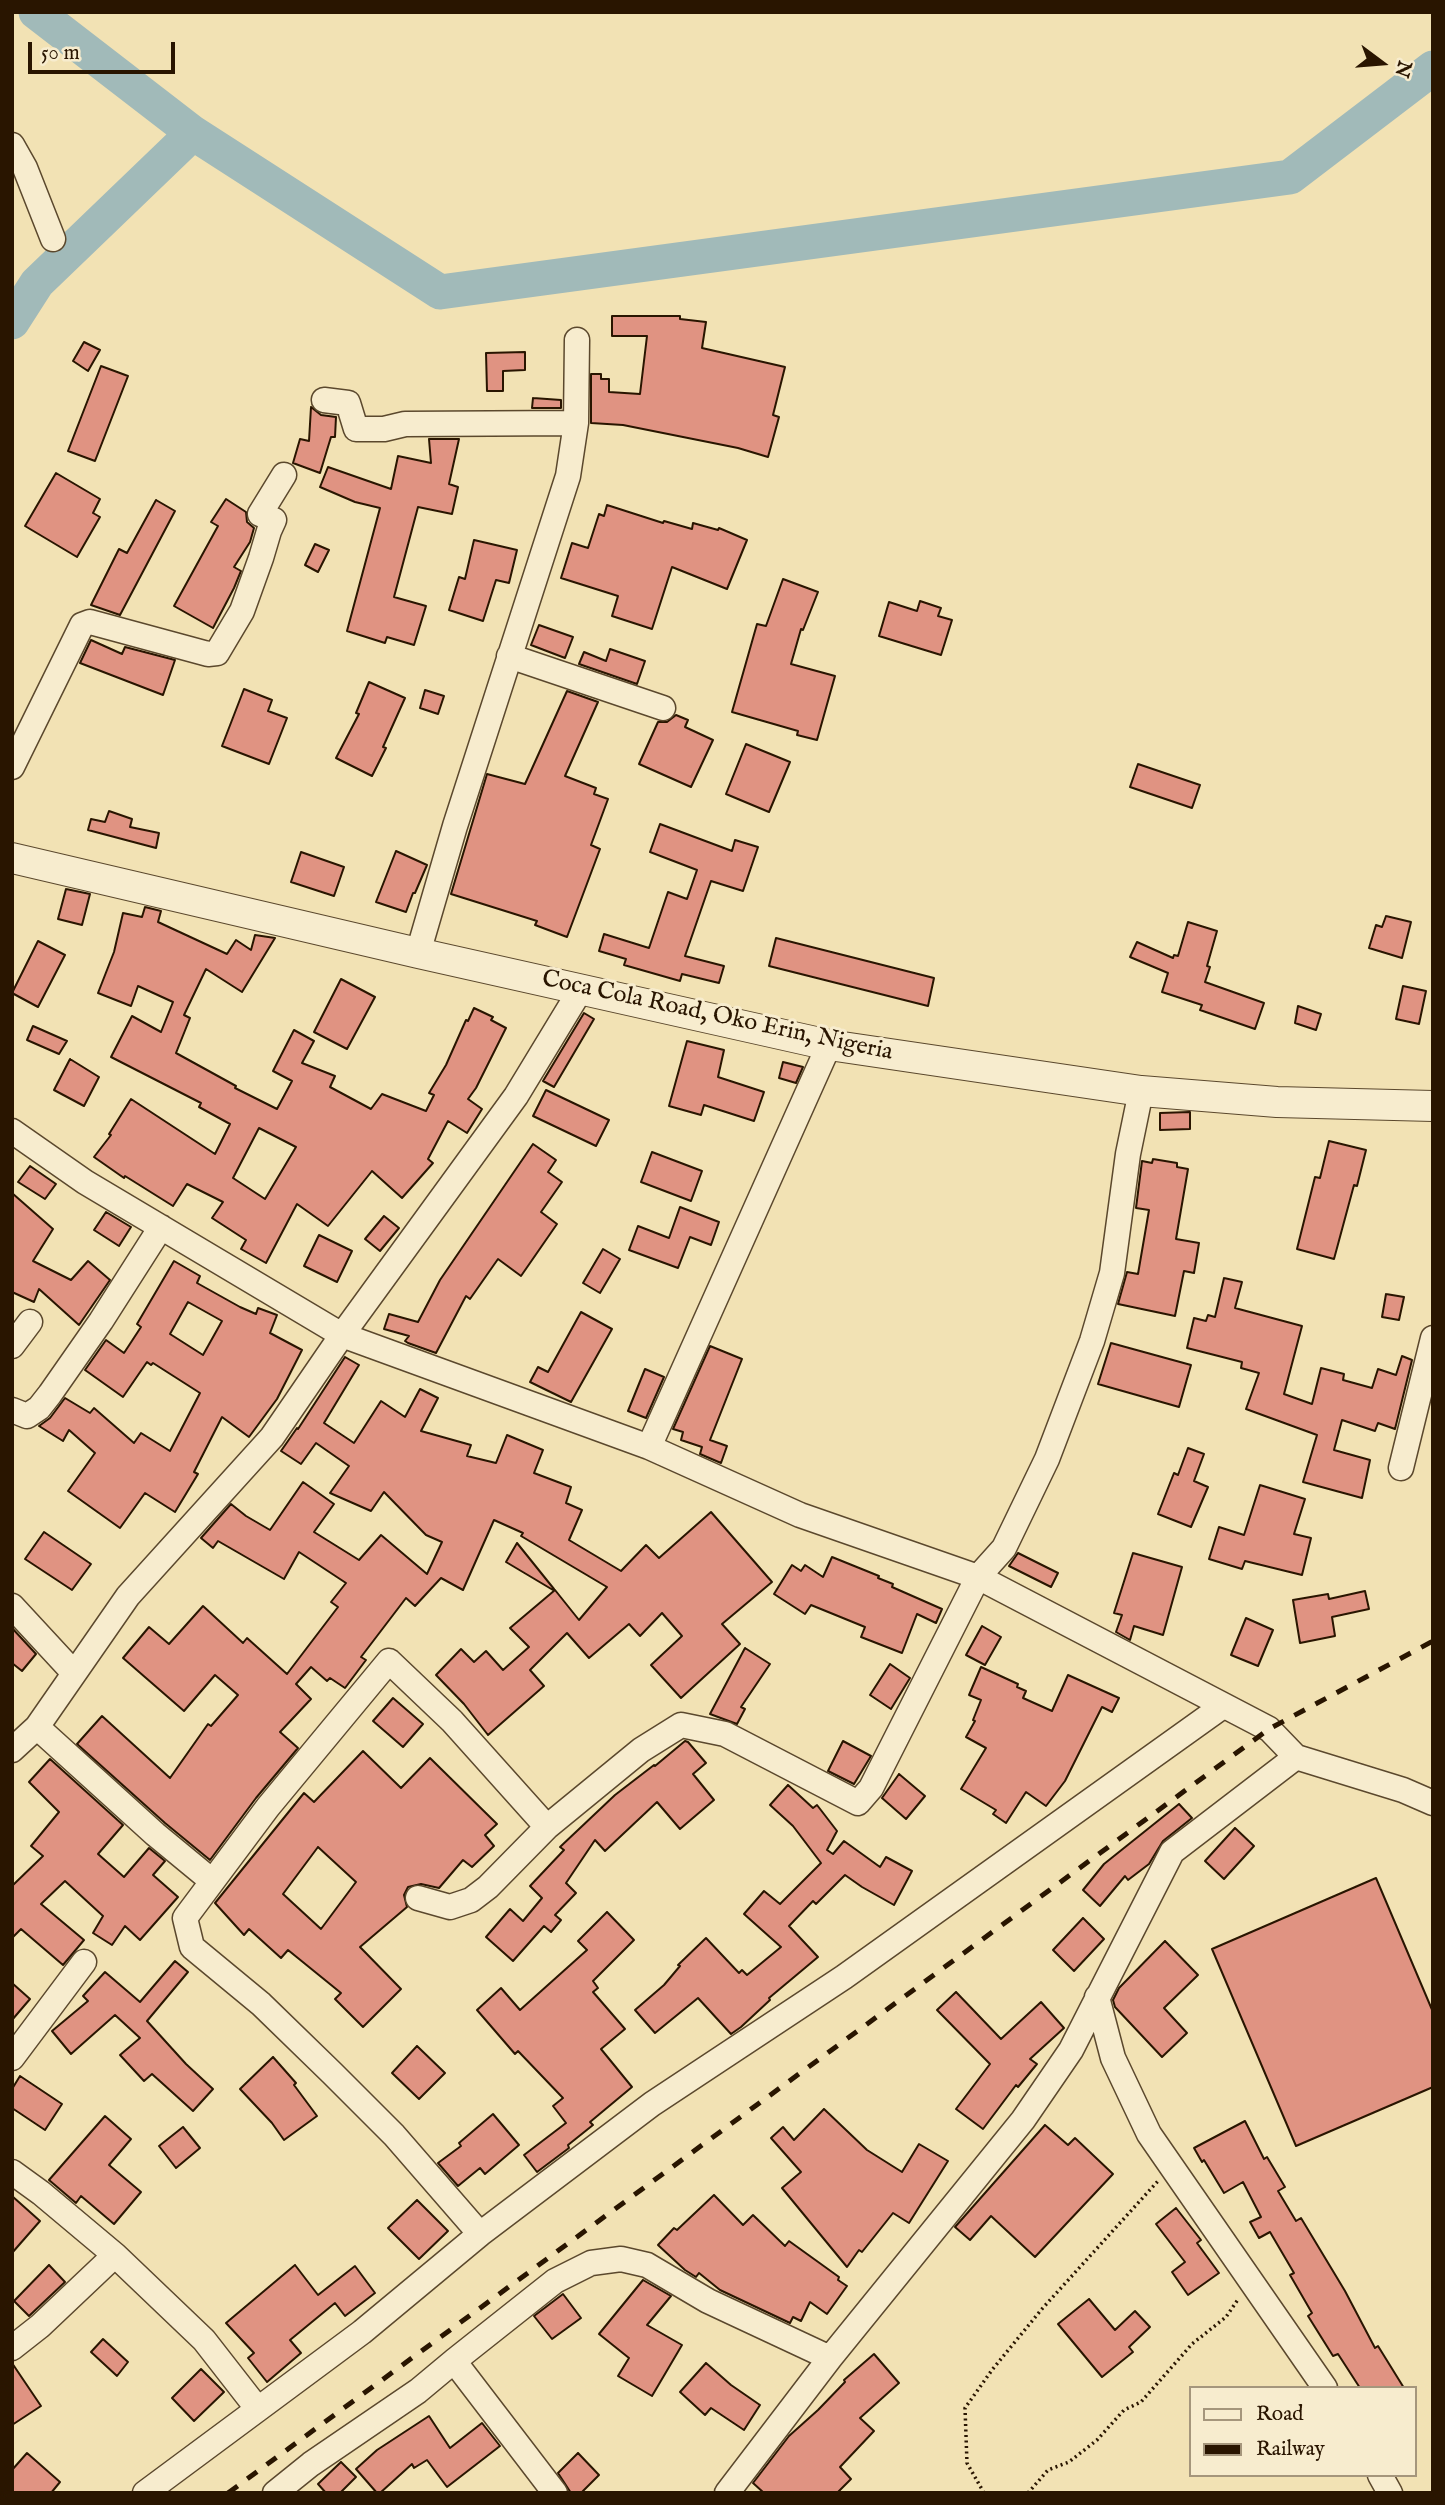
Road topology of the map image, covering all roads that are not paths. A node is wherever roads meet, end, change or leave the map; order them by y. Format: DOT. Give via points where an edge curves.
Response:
graph roads {
  1 [pos="12,145"];
  2 [pos="53,239"];
  3 [pos="577,340"];
  4 [pos="324,400"];
  5 [pos="576,423"];
  6 [pos="284,475"];
  7 [pos="509,656"];
  8 [pos="663,708"];
  9 [pos="12,767"];
  10 [pos="12,858"];
  11 [pos="418,953"];
  12 [pos="581,989"];
  13 [pos="829,1045"];
  14 [pos="1141,1091"];
  15 [pos="1433,1106"];
  16 [pos="12,1131"];
  17 [pos="161,1227"];
  18 [pos="30,1322"];
  19 [pos="342,1335"];
  20 [pos="1433,1338"];
  21 [pos="12,1346"];
  22 [pos="12,1410"];
  23 [pos="649,1447"];
  24 [pos="1401,1468"];
  25 [pos="978,1577"];
  26 [pos="12,1606"];
  27 [pos="74,1673"];
  28 [pos="1223,1706"];
  29 [pos="37,1727"];
  30 [pos="12,1749"];
  31 [pos="1296,1757"];
  32 [pos="1433,1803"];
  33 [pos="547,1827"];
  34 [pos="212,1881"];
  35 [pos="418,1898"];
  36 [pos="84,1962"];
  37 [pos="1097,1997"];
  38 [pos="1071,2050"];
  39 [pos="12,2058"];
  40 [pos="1113,2058"];
  41 [pos="12,2172"];
  42 [pos="480,2234"];
  43 [pos="115,2255"];
  44 [pos="12,2348"];
  45 [pos="830,2358"];
  46 [pos="454,2361"];
  47 [pos="1324,2386"];
  48 [pos="257,2408"];
  49 [pos="1381,2477"];
  50 [pos="735,2489"];
  51 [pos="145,2493"];
  52 [pos="275,2493"];
  53 [pos="555,2493"];
  54 [pos="1390,2493"];
  1 -- 2 [label="street"];
  3 -- 5 [label="street"];
  4 -- 5 [label="street" via="348,403 356,429 405,424"];
  5 -- 7 [label="street" via="568,476"];
  6 -- 9 [label="street" via="260,514 274,520 242,611 217,653 90,622 82,625"];
  7 -- 8 [label="street"];
  7 -- 11 [label="street"];
  10 -- 11 [label="street, Coca Cola Road, Oko Erin, Nigeria"];
  11 -- 12 [label="street, Coca Cola Road, Oko Erin, Nigeria"];
  12 -- 13 [label="street, Coca Cola Road, Oko Erin, Nigeria"];
  12 -- 19 [label="street" via="516,1096"];
  13 -- 14 [label="street, Coca Cola Road, Oko Erin, Nigeria"];
  13 -- 23 [label="street"];
  14 -- 15 [label="street, Coca Cola Road, Oko Erin, Nigeria" via="1277,1102"];
  14 -- 25 [label="street" via="1112,1273 1092,1341 1048,1459 1004,1549"];
  16 -- 17 [label="street"];
  17 -- 19 [label="street"];
  17 -- 22 [label="street" via="39,1408 27,1416"];
  18 -- 21 [label="street"];
  19 -- 23 [label="street"];
  19 -- 27 [label="street" via="272,1437 128,1596"];
  20 -- 24 [label="street"];
  23 -- 25 [label="street" via="800,1515"];
  25 -- 28 [label="street"];
  25 -- 33 [label="street" via="871,1788 858,1804 725,1734 681,1725 641,1750"];
  26 -- 27 [label="street"];
  27 -- 29 [label="street"];
  28 -- 31 [label="street" via="1269,1729"];
  28 -- 42 [label="street" via="844,1977 652,2104"];
  29 -- 30 [label="street"];
  29 -- 34 [label="street"];
  31 -- 32 [label="street"];
  31 -- 37 [label="street" via="1172,1852"];
  33 -- 34 [label="street" via="452,1721 389,1661"];
  33 -- 35 [label="street" via="471,1900 450,1907"];
  34 -- 42 [label="street" via="185,1918 192,1947 261,2004 350,2090"];
  36 -- 39 [label="street"];
  37 -- 38 [label="street"];
  37 -- 40 [label="street"];
  38 -- 40 [label="street"];
  38 -- 45 [label="street" via="1023,2120"];
  40 -- 47 [label="street" via="1149,2134"];
  41 -- 43 [label="street"];
  42 -- 48 [label="street" via="362,2332"];
  43 -- 44 [label="street"];
  43 -- 48 [label="street" via="204,2340"];
  45 -- 46 [label="street" via="708,2301 647,2265 621,2259 592,2263 555,2281"];
  45 -- 50 [label="street"];
  46 -- 52 [label="street"];
  46 -- 53 [label="street"];
  48 -- 51 [label="street"];
  49 -- 54 [label="street"];
}
